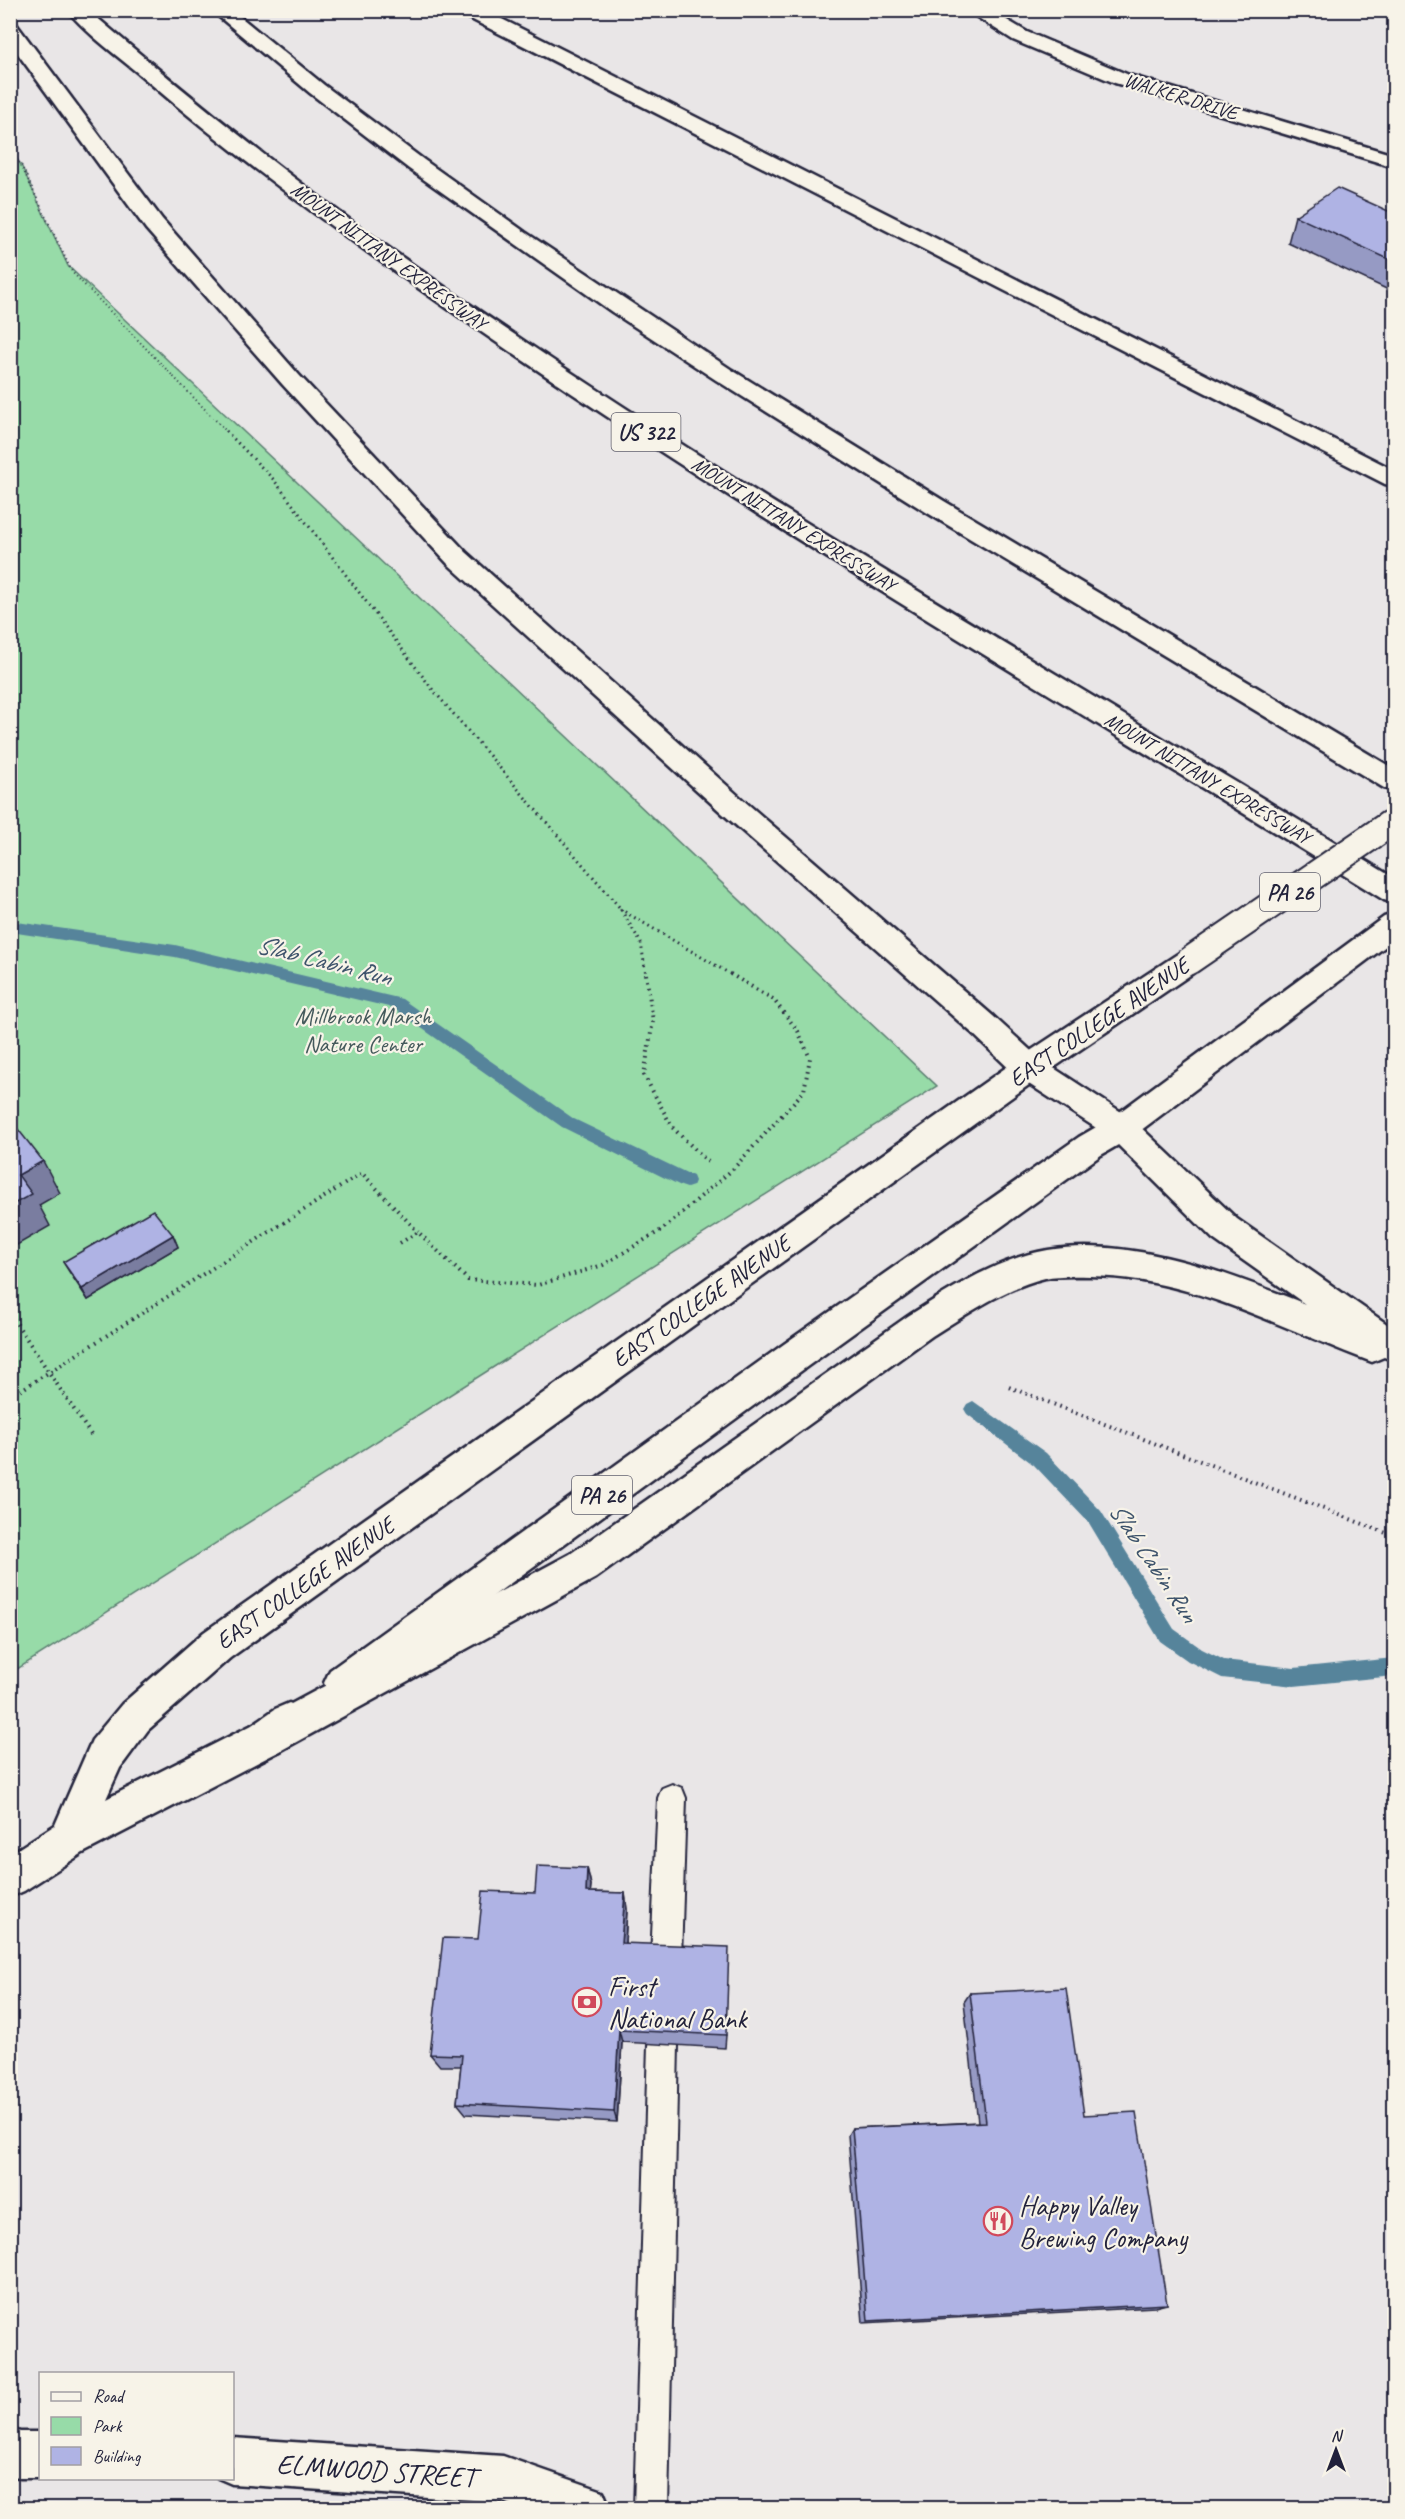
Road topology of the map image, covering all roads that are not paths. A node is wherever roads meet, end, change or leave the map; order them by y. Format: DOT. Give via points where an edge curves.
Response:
graph roads {
  1 [pos="76,10"];
  2 [pos="220,10"];
  3 [pos="468,10"];
  4 [pos="975,10"];
  5 [pos="10,29"];
  6 [pos="1395,161"];
  7 [pos="1395,479"];
  8 [pos="1395,781"];
  9 [pos="1395,821"];
  10 [pos="1395,892"];
  11 [pos="1395,925"];
  12 [pos="1029,1068"];
  13 [pos="1121,1128"];
  14 [pos="1395,1346"];
  15 [pos="1395,1356"];
  16 [pos="266,1738"];
  17 [pos="672,1798"];
  18 [pos="69,1839"];
  19 [pos="10,1877"];
  20 [pos="666,1959"];
  21 [pos="663,2045"];
  22 [pos="10,2451"];
  23 [pos="39,2455"];
  24 [pos="234,2461"];
  25 [pos="586,2508"];
  26 [pos="651,2508"];
  1 -- 10 [label="main road, MOUNT NITTANY EXPRESSWAY / US 322" via="192,109 357,235 535,360 727,484"];
  2 -- 8 [label="main road" via="309,85 609,302 849,455"];
  3 -- 7 [label="main road"];
  4 -- 6 [label="main road, WALKER DRIVE" via="1040,45 1122,79"];
  5 -- 12 [label="main road" via="154,224 291,380 457,558"];
  9 -- 12 [label="main road, EAST COLLEGE AVENUE / PA 26, bridge"];
  11 -- 13 [label="main road, PA 26"];
  12 -- 13 [label="main road"];
  12 -- 18 [label="main road, EAST COLLEGE AVENUE / PA 26" via="217,1645 135,1717 106,1754"];
  13 -- 14 [label="main road" via="1226,1229"];
  13 -- 16 [label="main road, PA 26" via="796,1355"];
  15 -- 16 [label="main road" via="1273,1307 1154,1269 1114,1262 1045,1264 1005,1277 920,1326 583,1566"];
  16 -- 18 [label="main road, PA 26"];
  17 -- 20 [label="lane"];
  18 -- 19 [label="main road, PA 26"];
  21 -- 26 [label="lane"];
  22 -- 23 [label="main road"];
  24 -- 25 [label="main road, ELMWOOD STREET" via="503,2479"];
}
